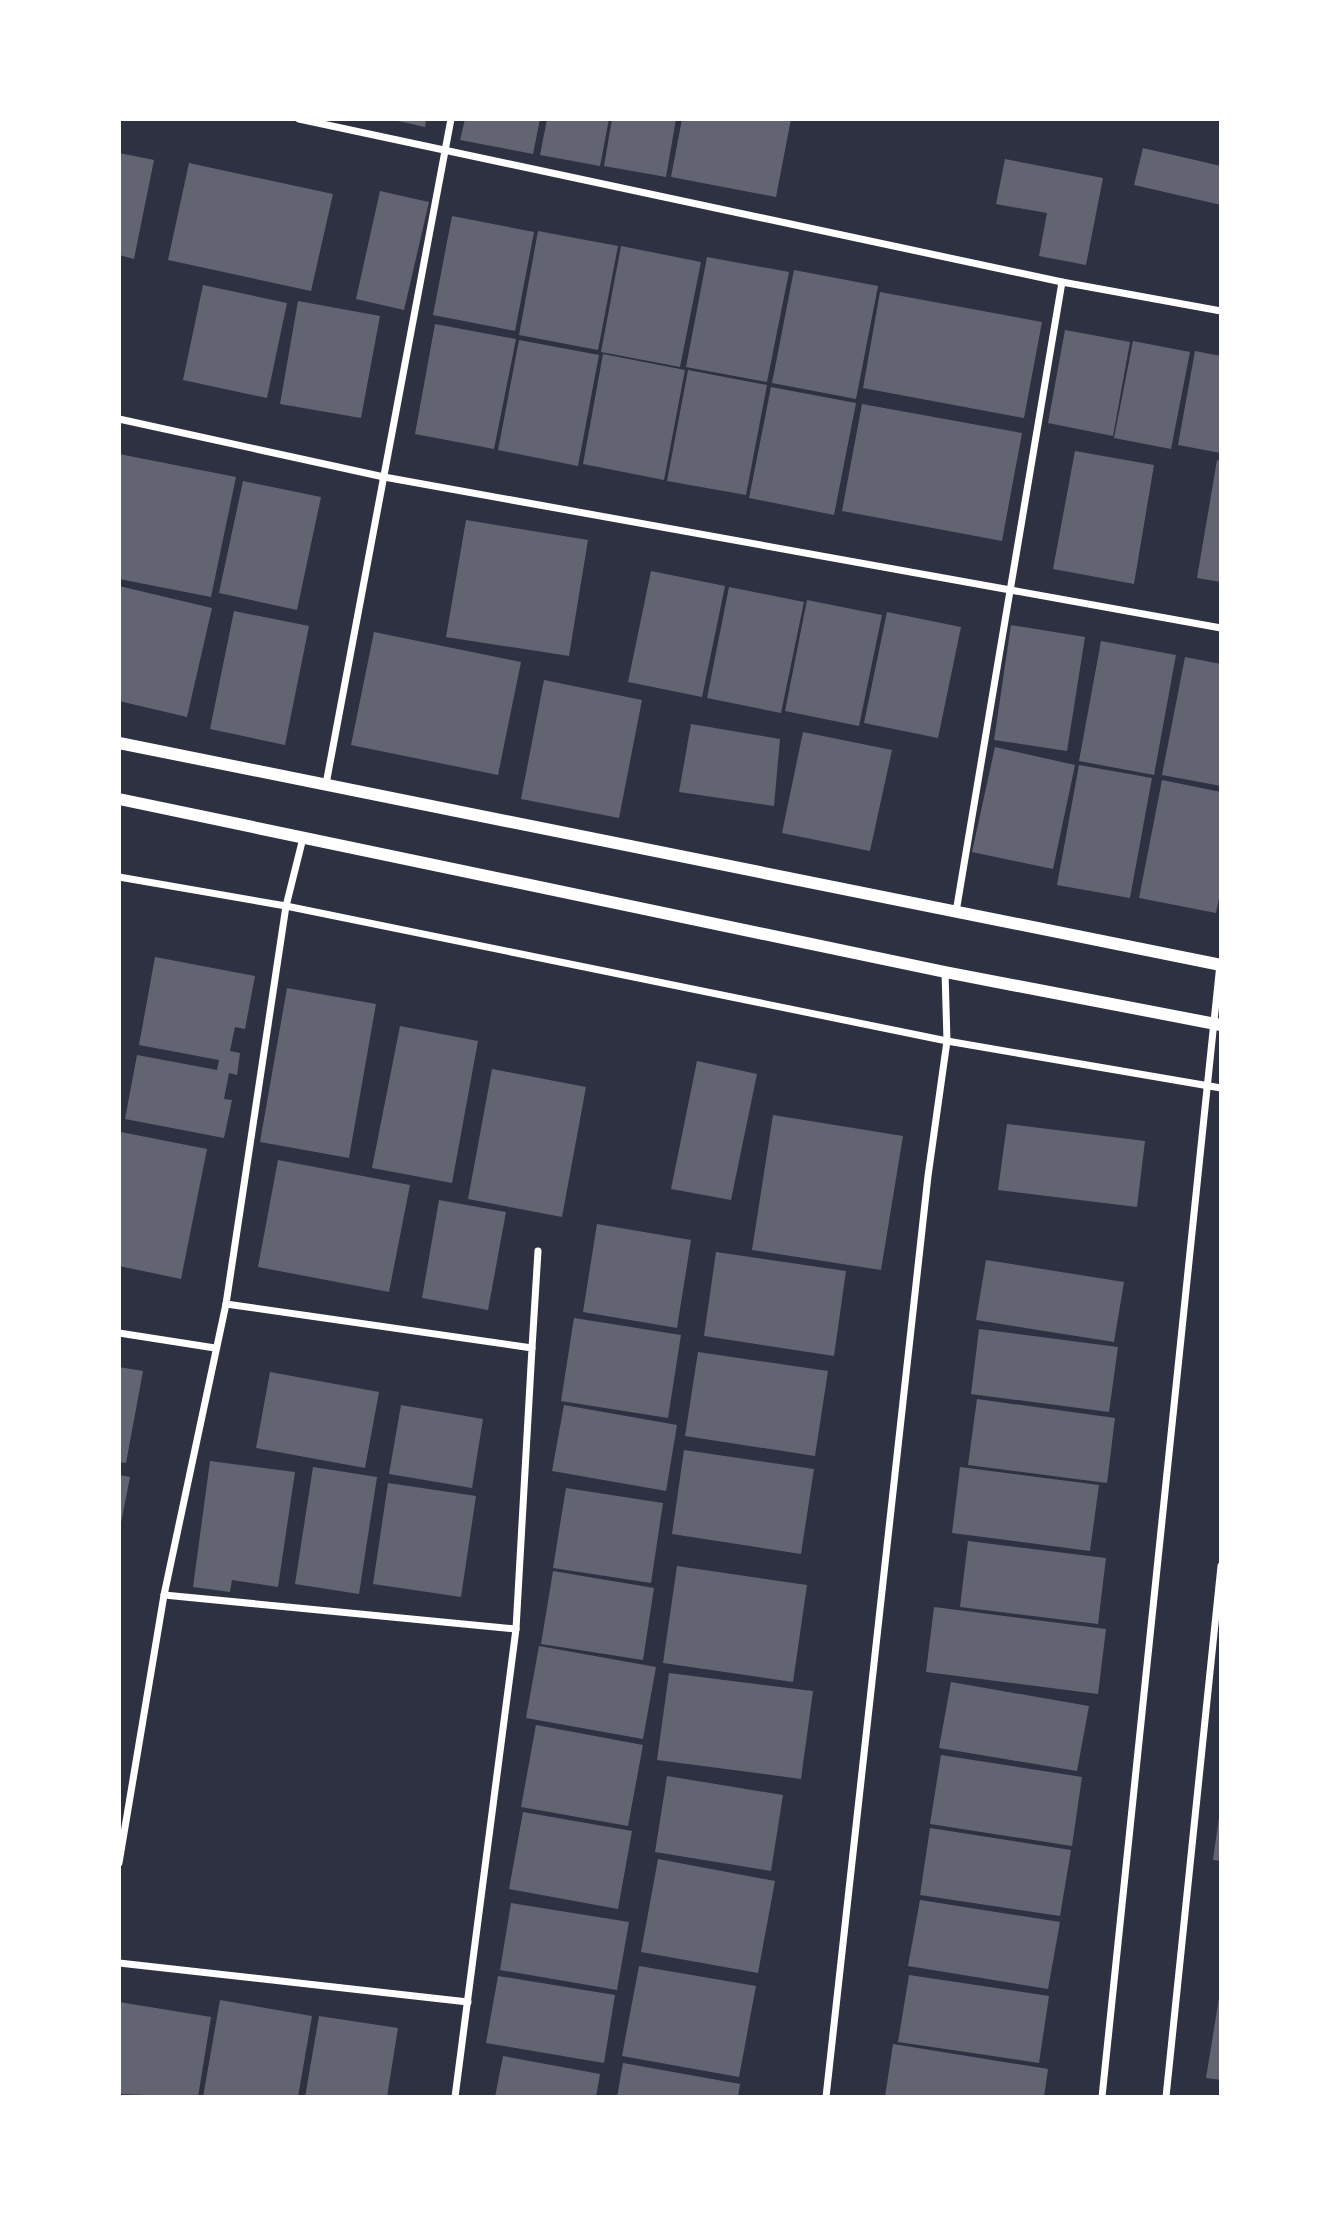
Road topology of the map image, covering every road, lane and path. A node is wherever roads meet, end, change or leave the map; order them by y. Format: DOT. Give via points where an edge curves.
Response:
graph roads {
  1 [pos="299,119"];
  2 [pos="451,119"];
  3 [pos="446,150"];
  4 [pos="1062,282"];
  5 [pos="1221,311"];
  6 [pos="119,419"];
  7 [pos="384,477"];
  8 [pos="1009,588"];
  9 [pos="1221,628"];
  10 [pos="119,743"];
  11 [pos="326,784"];
  12 [pos="119,799"];
  13 [pos="303,838"];
  14 [pos="119,877"];
  15 [pos="286,905"];
  16 [pos="956,912"];
  17 [pos="1221,965"];
  18 [pos="946,972"];
  19 [pos="1218,1024"];
  20 [pos="947,1041"];
  21 [pos="1207,1086"];
  22 [pos="1221,1088"];
  23 [pos="538,1251"];
  24 [pos="226,1304"];
  25 [pos="119,1333"];
  26 [pos="215,1348"];
  27 [pos="532,1348"];
  28 [pos="1221,1566"];
  29 [pos="164,1595"];
  30 [pos="516,1629"];
  31 [pos="119,1863"];
  32 [pos="119,1963"];
  33 [pos="468,2002"];
  34 [pos="455,2097"];
  35 [pos="826,2097"];
  36 [pos="1102,2097"];
  37 [pos="1166,2097"];
  1 -- 3 [label="street"];
  2 -- 3 [label="street"];
  3 -- 4 [label="street"];
  3 -- 7 [label="street"];
  4 -- 5 [label="street"];
  4 -- 8 [label="street"];
  6 -- 7 [label="street"];
  7 -- 8 [label="street"];
  7 -- 11 [label="street"];
  8 -- 9 [label="street"];
  8 -- 16 [label="street"];
  10 -- 11 [label="street"];
  11 -- 16 [label="street"];
  12 -- 13 [label="street"];
  13 -- 15 [label="street"];
  13 -- 18 [label="street"];
  14 -- 15 [label="street"];
  15 -- 20 [label="street"];
  15 -- 24 [label="street"];
  16 -- 17 [label="street"];
  17 -- 19 [label="street"];
  18 -- 19 [label="street"];
  18 -- 20 [label="street"];
  19 -- 21 [label="street"];
  20 -- 21 [label="street"];
  20 -- 35 [label="street"];
  21 -- 22 [label="street"];
  21 -- 36 [label="street"];
  23 -- 27 [label="street"];
  24 -- 26 [label="street"];
  24 -- 27 [label="street"];
  25 -- 26 [label="street"];
  26 -- 29 [label="street"];
  27 -- 30 [label="street"];
  28 -- 37 [label="street"];
  29 -- 30 [label="street"];
  29 -- 31 [label="street"];
  30 -- 33 [label="street"];
  32 -- 33 [label="street"];
  33 -- 34 [label="street"];
}
